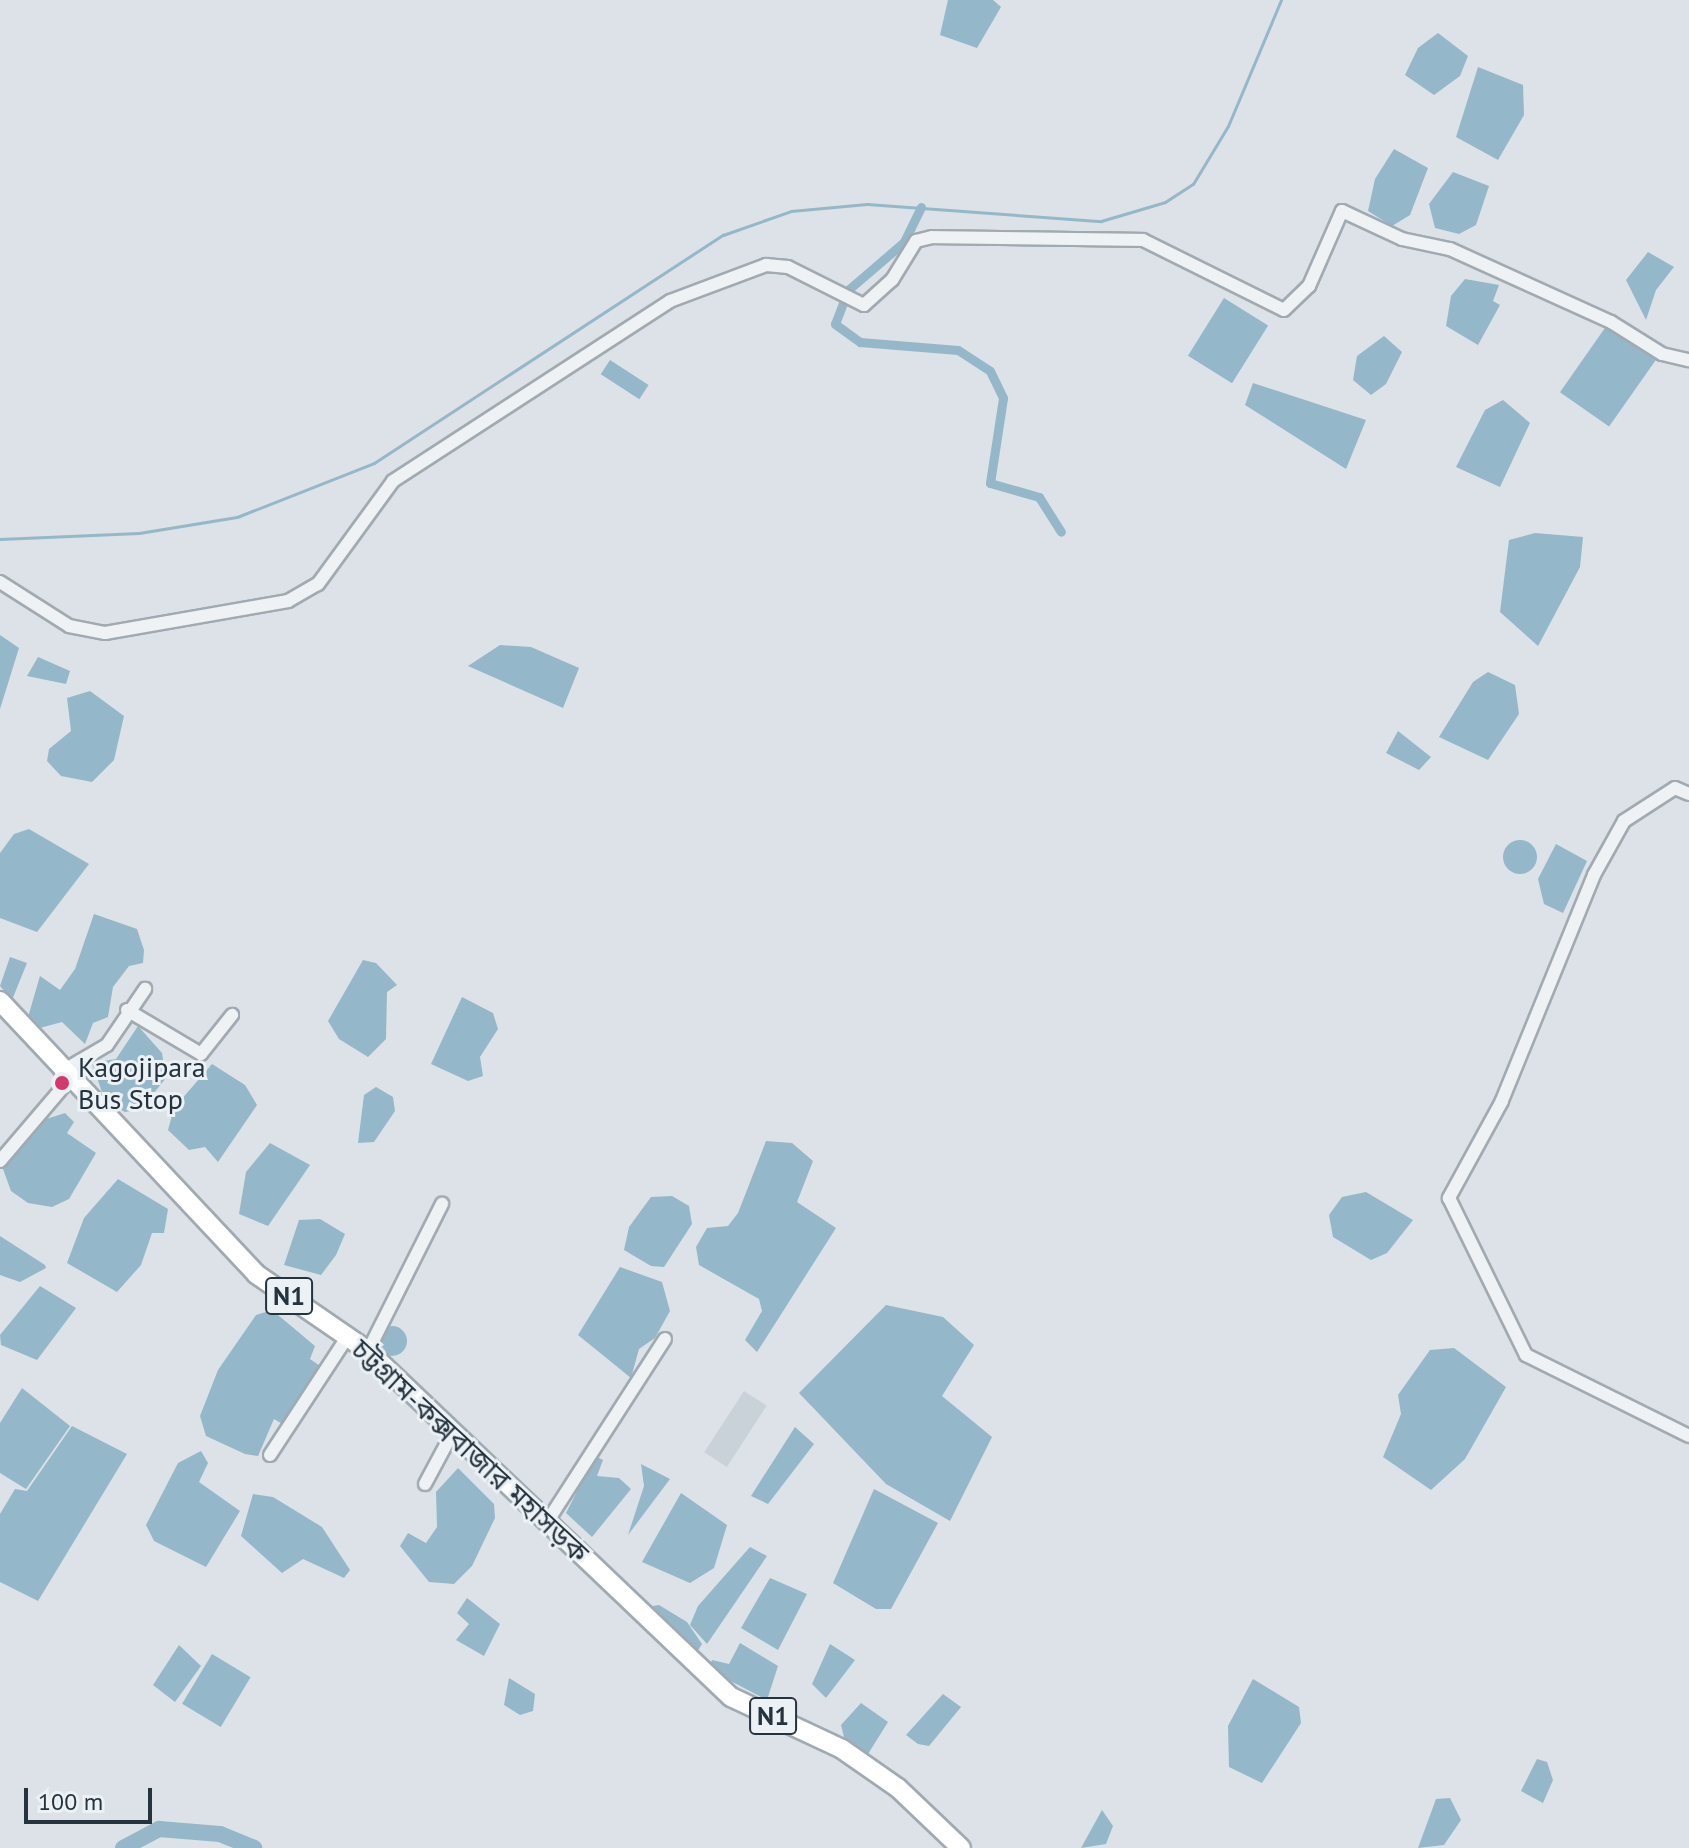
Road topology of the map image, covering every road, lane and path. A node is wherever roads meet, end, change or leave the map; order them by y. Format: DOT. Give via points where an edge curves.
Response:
graph roads {
  1 [pos="1689,360"];
  2 [pos="0,582"];
  3 [pos="1689,794"];
  4 [pos="145,989"];
  5 [pos="0,1001"];
  6 [pos="127,1010"];
  7 [pos="232,1015"];
  8 [pos="64,1077"];
  9 [pos="0,1161"];
  10 [pos="442,1204"];
  11 [pos="348,1336"];
  12 [pos="665,1339"];
  13 [pos="368,1351"];
  14 [pos="454,1430"];
  15 [pos="1689,1436"];
  16 [pos="270,1455"];
  17 [pos="425,1484"];
  18 [pos="549,1519"];
  19 [pos="961,1848"];
  1 -- 2 [label="street" via="1662,354 1611,322 1450,249 1402,239 1342,211 1309,286 1284,310 1143,240 971,235 916,241 892,280 864,305 826,285 766,265 633,322 393,481 318,584 288,601 105,633 69,626"];
  3 -- 15 [label="street" via="1675,788 1624,821 1594,875 1502,1101 1449,1198 1526,1355"];
  4 -- 6 [label="street"];
  5 -- 8 [label="highway, চট্টগ্রাম-কক্সবাজার মহাসড়ক / N1"];
  6 -- 7 [label="street" via="201,1054"];
  6 -- 8 [label="street" via="107,1045"];
  8 -- 9 [label="street"];
  8 -- 11 [label="highway, চট্টগ্রাম-কক্সবাজার মহাসড়ক / N1" via="256,1274"];
  10 -- 13 [label="street"];
  11 -- 13 [label="highway, চট্টগ্রাম-কক্সবাজার মহাসড়ক / N1"];
  11 -- 16 [label="street"];
  12 -- 18 [label="street"];
  13 -- 14 [label="highway, চট্টগ্রাম-কক্সবাজার মহাসড়ক / N1"];
  14 -- 17 [label="street"];
  14 -- 18 [label="highway, চট্টগ্রাম-কক্সবাজার মহাসড়ক / N1"];
  18 -- 19 [label="highway, চট্টগ্রাম-কক্সবাজার মহাসড়ক / N1" via="731,1697 842,1749 898,1788"];
}
